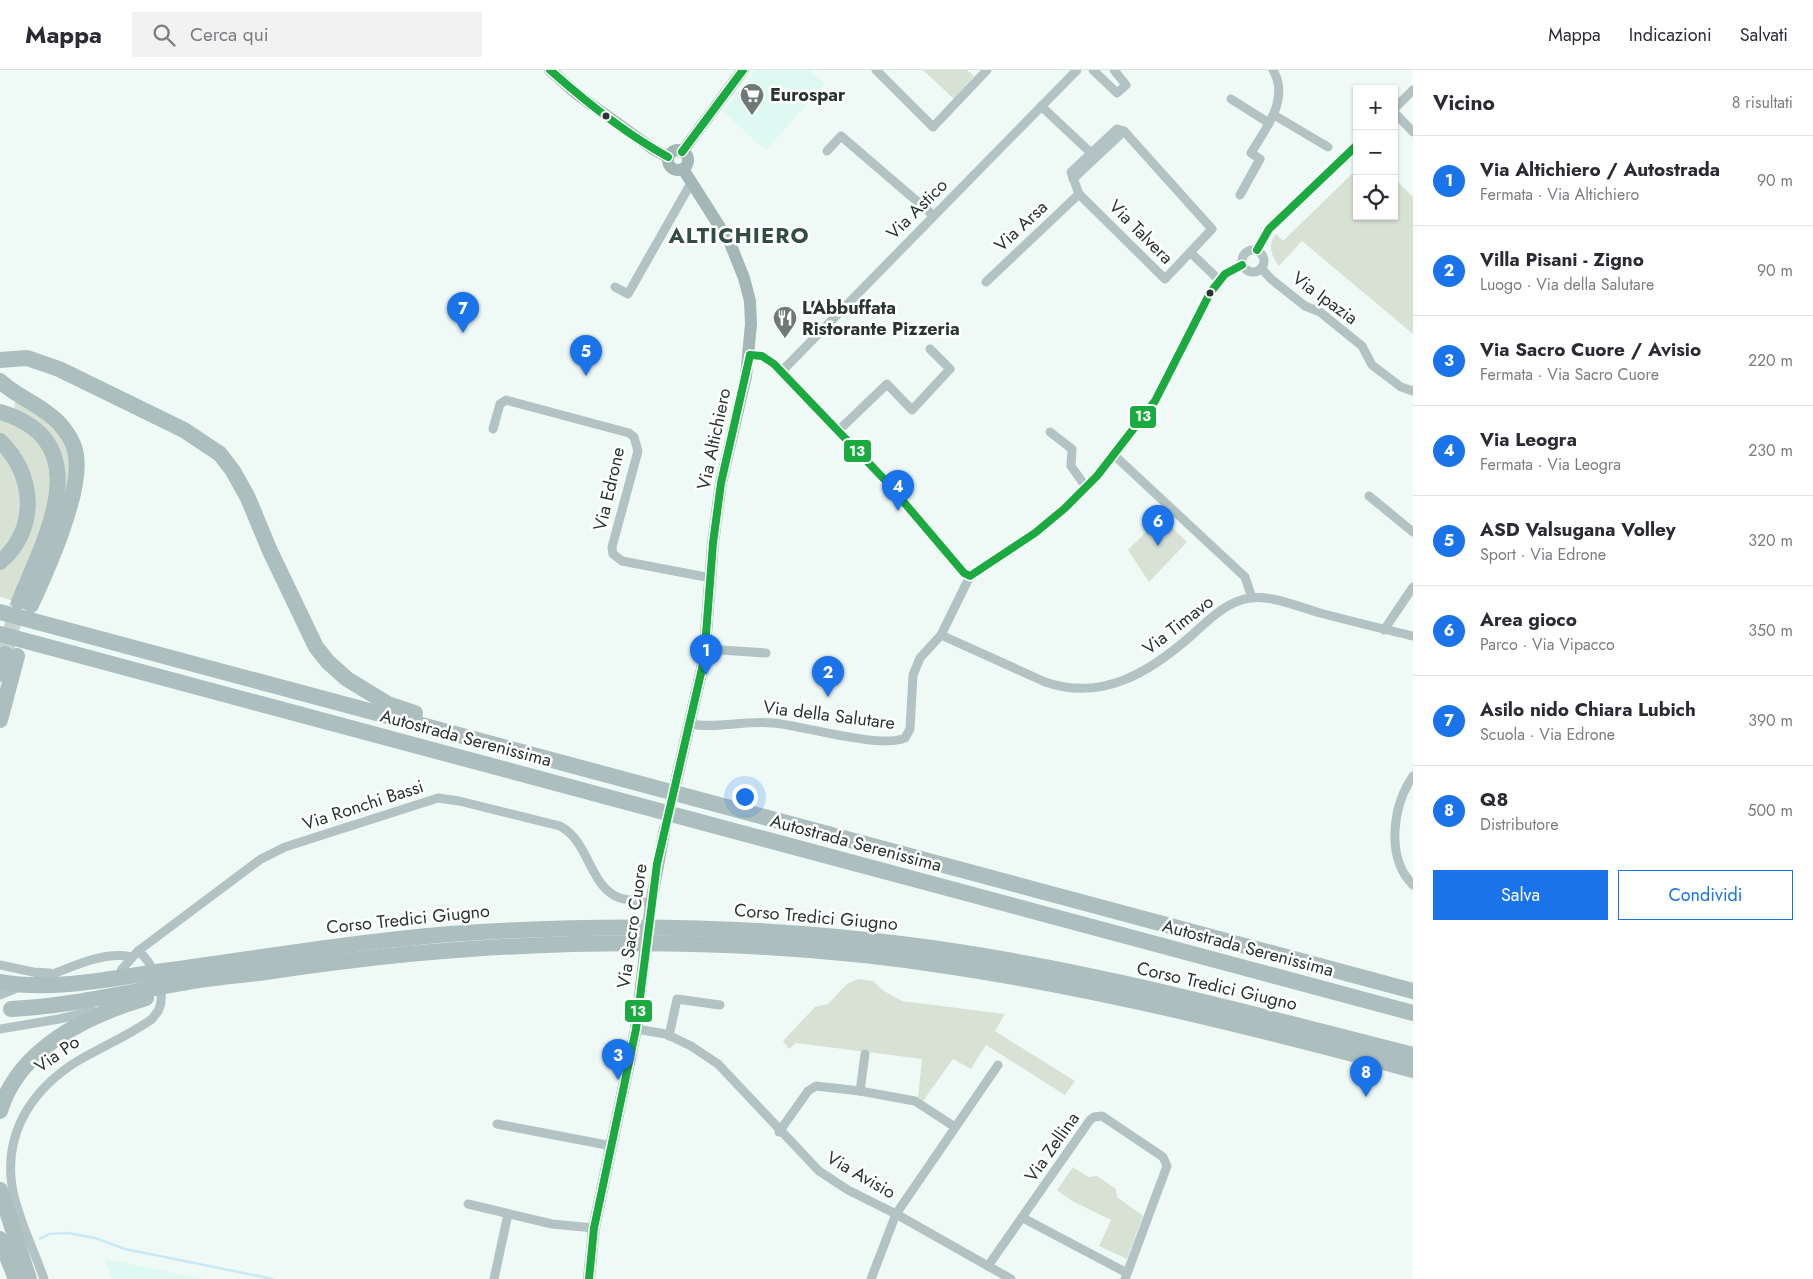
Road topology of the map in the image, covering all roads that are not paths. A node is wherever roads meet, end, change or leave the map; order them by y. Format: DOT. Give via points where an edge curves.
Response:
graph roads {
  1 [pos="550,70"];
  2 [pos="743,70"];
  3 [pos="876,70"];
  4 [pos="987,70"];
  5 [pos="1077,70"];
  6 [pos="1092,70"];
  7 [pos="1114,70"];
  8 [pos="1276,72"];
  9 [pos="1413,90"];
  10 [pos="1231,99"];
  11 [pos="1041,106"];
  12 [pos="1398,106"];
  13 [pos="1398,115"];
  14 [pos="1272,119"];
  15 [pos="1124,131"];
  16 [pos="1413,132"];
  17 [pos="1328,148"];
  18 [pos="1353,150"];
  19 [pos="827,151"];
  20 [pos="682,152"];
  21 [pos="1090,152"];
  22 [pos="668,157"];
  23 [pos="682,169"];
  24 [pos="1073,179"];
  25 [pos="691,183"];
  26 [pos="1080,194"];
  27 [pos="1240,195"];
  28 [pos="933,215"];
  29 [pos="1257,250"];
  30 [pos="1191,253"];
  31 [pos="1242,265"];
  32 [pos="1262,268"];
  33 [pos="1219,280"];
  34 [pos="986,282"];
  35 [pos="615,288"];
  36 [pos="930,349"];
  37 [pos="750,354"];
  38 [pos="0,360"];
  39 [pos="781,372"];
  40 [pos="0,382"];
  41 [pos="1413,390"];
  42 [pos="0,412"];
  43 [pos="493,429"];
  44 [pos="838,431"];
  45 [pos="1050,432"];
  46 [pos="0,441"];
  47 [pos="1114,455"];
  48 [pos="1086,487"];
  49 [pos="1369,496"];
  50 [pos="1413,532"];
  51 [pos="0,562"];
  52 [pos="967,574"];
  53 [pos="711,578"];
  54 [pos="1413,587"];
  55 [pos="1252,598"];
  56 [pos="0,612"];
  57 [pos="1384,630"];
  58 [pos="0,634"];
  59 [pos="941,635"];
  60 [pos="1413,636"];
  61 [pos="706,649"];
  62 [pos="7,651"];
  63 [pos="766,653"];
  64 [pos="0,674"];
  65 [pos="158,676"];
  66 [pos="0,720"];
  67 [pos="690,724"];
  68 [pos="499,746"];
  69 [pos="1413,776"];
  70 [pos="677,778"];
  71 [pos="665,828"];
  72 [pos="1413,885"];
  73 [pos="651,903"];
  74 [pos="904,952"];
  75 [pos="135,954"];
  76 [pos="0,965"];
  77 [pos="206,965"];
  78 [pos="276,971"];
  79 [pos="57,973"];
  80 [pos="0,982"];
  81 [pos="1413,991"];
  82 [pos="0,995"];
  83 [pos="720,1005"];
  84 [pos="5,1011"];
  85 [pos="1413,1013"];
  86 [pos="0,1029"];
  87 [pos="636,1029"];
  88 [pos="669,1036"];
  89 [pos="865,1054"];
  90 [pos="1413,1055"];
  91 [pos="998,1065"];
  92 [pos="1413,1070"];
  93 [pos="860,1091"];
  94 [pos="0,1111"];
  95 [pos="498,1124"];
  96 [pos="955,1127"];
  97 [pos="779,1132"];
  98 [pos="612,1146"];
  99 [pos="0,1190"];
  100 [pos="468,1204"];
  101 [pos="0,1213"];
  102 [pos="508,1214"];
  103 [pos="896,1214"];
  104 [pos="1023,1218"];
  105 [pos="594,1228"];
  106 [pos="0,1239"];
  107 [pos="988,1266"];
  108 [pos="1126,1276"];
  109 [pos="16,1279"];
  110 [pos="28,1279"];
  111 [pos="44,1279"];
  112 [pos="494,1279"];
  113 [pos="589,1279"];
  114 [pos="871,1279"];
  115 [pos="1011,1279"];
  1 -- 22 [label="street, Via Altichiero" via="578,95"];
  2 -- 20 [label="street"];
  3 -- 4 [label="street" via="933,127"];
  5 -- 11 [label="street, Via Astico"];
  6 -- 7 [label="street" via="1117,93 1126,85"];
  8 -- 14 [label="street" via="1281,91"];
  9 -- 12 [label="street"];
  10 -- 14 [label="street"];
  11 -- 21 [label="street"];
  11 -- 28 [label="street, Via Astico"];
  13 -- 16 [label="street"];
  14 -- 17 [label="street"];
  14 -- 27 [label="street" via="1251,153 1260,159"];
  15 -- 21 [label="street" via="1117,129"];
  15 -- 24 [label="street"];
  15 -- 30 [label="street, Via Talvera" via="1212,229"];
  18 -- 29 [label="street" via="1269,229"];
  19 -- 28 [label="street" via="841,136"];
  20 -- 22 [label="street" via="677,151"];
  20 -- 23 [label="street" via="688,160"];
  21 -- 24 [label="street" via="1071,172"];
  22 -- 23 [label="street, Via Altichiero" via="671,168"];
  23 -- 25 [label="street, Via Altichiero"];
  24 -- 26 [label="street, Via Talvera"];
  25 -- 35 [label="street" via="628,294"];
  25 -- 37 [label="street, Via Altichiero" via="730,243 744,278 751,316"];
  26 -- 30 [label="street, Via Talvera" via="1165,279"];
  26 -- 34 [label="street, Via Arsa"];
  28 -- 39 [label="street, Via Astico"];
  29 -- 31 [label="street" via="1244,254"];
  29 -- 32 [label="street" via="1264,258"];
  30 -- 33 [label="street, Via Talvera"];
  31 -- 32 [label="street" via="1251,273"];
  31 -- 33 [label="street"];
  32 -- 41 [label="street, Via Ipazia" via="1305,306 1320,312 1362,346 1372,365 1401,387"];
  33 -- 47 [label="street" via="1155,401"];
  36 -- 44 [label="street" via="950,369 912,410 887,384"];
  37 -- 39 [label="street" via="767,359"];
  37 -- 53 [label="street, Via Altichiero" via="721,483 712,543"];
  38 -- 68 [label="highway" via="27,358 59,369 184,430 215,450 234,470 305,628 328,662 347,679 388,704 457,726"];
  39 -- 44 [label="street"];
  40 -- 42 [label="highway" via="49,413 68,434 76,454 75,482 63,525 25,603 50,528 58,468 56,457 41,435"];
  43 -- 53 [label="street, Via Edrone" via="500,404 506,400 629,433 634,437 638,451 612,547 613,554 622,562"];
  44 -- 52 [label="street"];
  45 -- 48 [label="street" via="1072,449 1071,466"];
  46 -- 51 [label="highway" via="20,468 28,490 29,505 17,545"];
  47 -- 48 [label="street"];
  47 -- 55 [label="street" via="1245,577"];
  48 -- 52 [label="street" via="1035,533"];
  49 -- 50 [label="street"];
  52 -- 59 [label="street, Via della Salutare"];
  53 -- 61 [label="street, Via Altichiero"];
  54 -- 57 [label="street"];
  55 -- 57 [label="street, Via Timavo" via="1279,601"];
  55 -- 59 [label="street, Via Timavo" via="1229,605 1146,671 1085,690 1045,682"];
  56 -- 68 [label="highway, Autostrada Serenissima"];
  57 -- 60 [label="street, Via Timavo"];
  58 -- 65 [label="highway, Autostrada Serenissima"];
  59 -- 67 [label="street, Via della Salutare" via="920,658 913,675 910,729 905,738 898,741 817,732 773,723"];
  61 -- 63 [label="street"];
  61 -- 67 [label="street, Via Altichiero"];
  62 -- 64 [label="highway"];
  62 -- 65 [label="highway" via="75,665"];
  62 -- 66 [label="highway"];
  65 -- 85 [label="highway, Autostrada Serenissima"];
  67 -- 70 [label="street, Via Altichiero"];
  68 -- 81 [label="highway, Autostrada Serenissima"];
  69 -- 72 [label="street" via="1398,803 1396,838 1401,868"];
  71 -- 73 [label="street, Via Sacro Cuore"];
  73 -- 75 [label="street, Via Ronchi Bassi" via="619,897 603,887 578,841 560,826 438,798 285,847 261,859"];
  73 -- 87 [label="street, Via Sacro Cuore"];
  74 -- 77 [label="highway, Corso Tredici Giugno" via="744,930 566,928 368,942"];
  74 -- 78 [label="highway, Corso Tredici Giugno" via="565,944 426,952"];
  74 -- 90 [label="highway, Corso Tredici Giugno" via="1010,962 1179,996"];
  74 -- 92 [label="highway, Corso Tredici Giugno" via="1241,1025"];
  75 -- 79 [label="street" via="105,956"];
  75 -- 86 [label="street" via="100,1008 85,1014"];
  75 -- 111 [label="street, Via Po" via="150,962 160,988 160,1008 156,1014 138,1029 76,1063 46,1084 30,1104 16,1132 11,1179"];
  76 -- 79 [label="street"];
  77 -- 80 [label="highway" via="80,983 24,985"];
  77 -- 84 [label="highway" via="43,998"];
  78 -- 84 [label="highway"];
  78 -- 94 [label="highway" via="171,991 89,1019 63,1034 32,1059 10,1088"];
  79 -- 82 [label="street"];
  83 -- 88 [label="street" via="677,999"];
  87 -- 88 [label="street, Via Avisio"];
  87 -- 98 [label="street, Via Sacro Cuore"];
  88 -- 97 [label="street, Via Avisio" via="718,1064"];
  89 -- 93 [label="street"];
  91 -- 96 [label="street"];
  93 -- 96 [label="street" via="915,1101"];
  93 -- 97 [label="street" via="821,1086 811,1088"];
  95 -- 98 [label="street"];
  96 -- 103 [label="street"];
  97 -- 103 [label="street, Via Avisio" via="819,1171"];
  98 -- 105 [label="street, Via Sacro Cuore"];
  99 -- 110 [label="highway"];
  100 -- 102 [label="street"];
  101 -- 110 [label="highway"];
  102 -- 105 [label="street" via="552,1224"];
  102 -- 112 [label="street"];
  103 -- 107 [label="street, Via Avisio"];
  103 -- 114 [label="street"];
  104 -- 107 [label="street, Via Zellina"];
  104 -- 108 [label="street, Via Zellina"];
  104 -- 108 [label="street, Via Zellina" via="1090,1120 1102,1116 1163,1157 1167,1166"];
  105 -- 113 [label="street, Via Sacro Cuore"];
  106 -- 109 [label="highway"];
  107 -- 115 [label="street, Via Avisio"];
}
